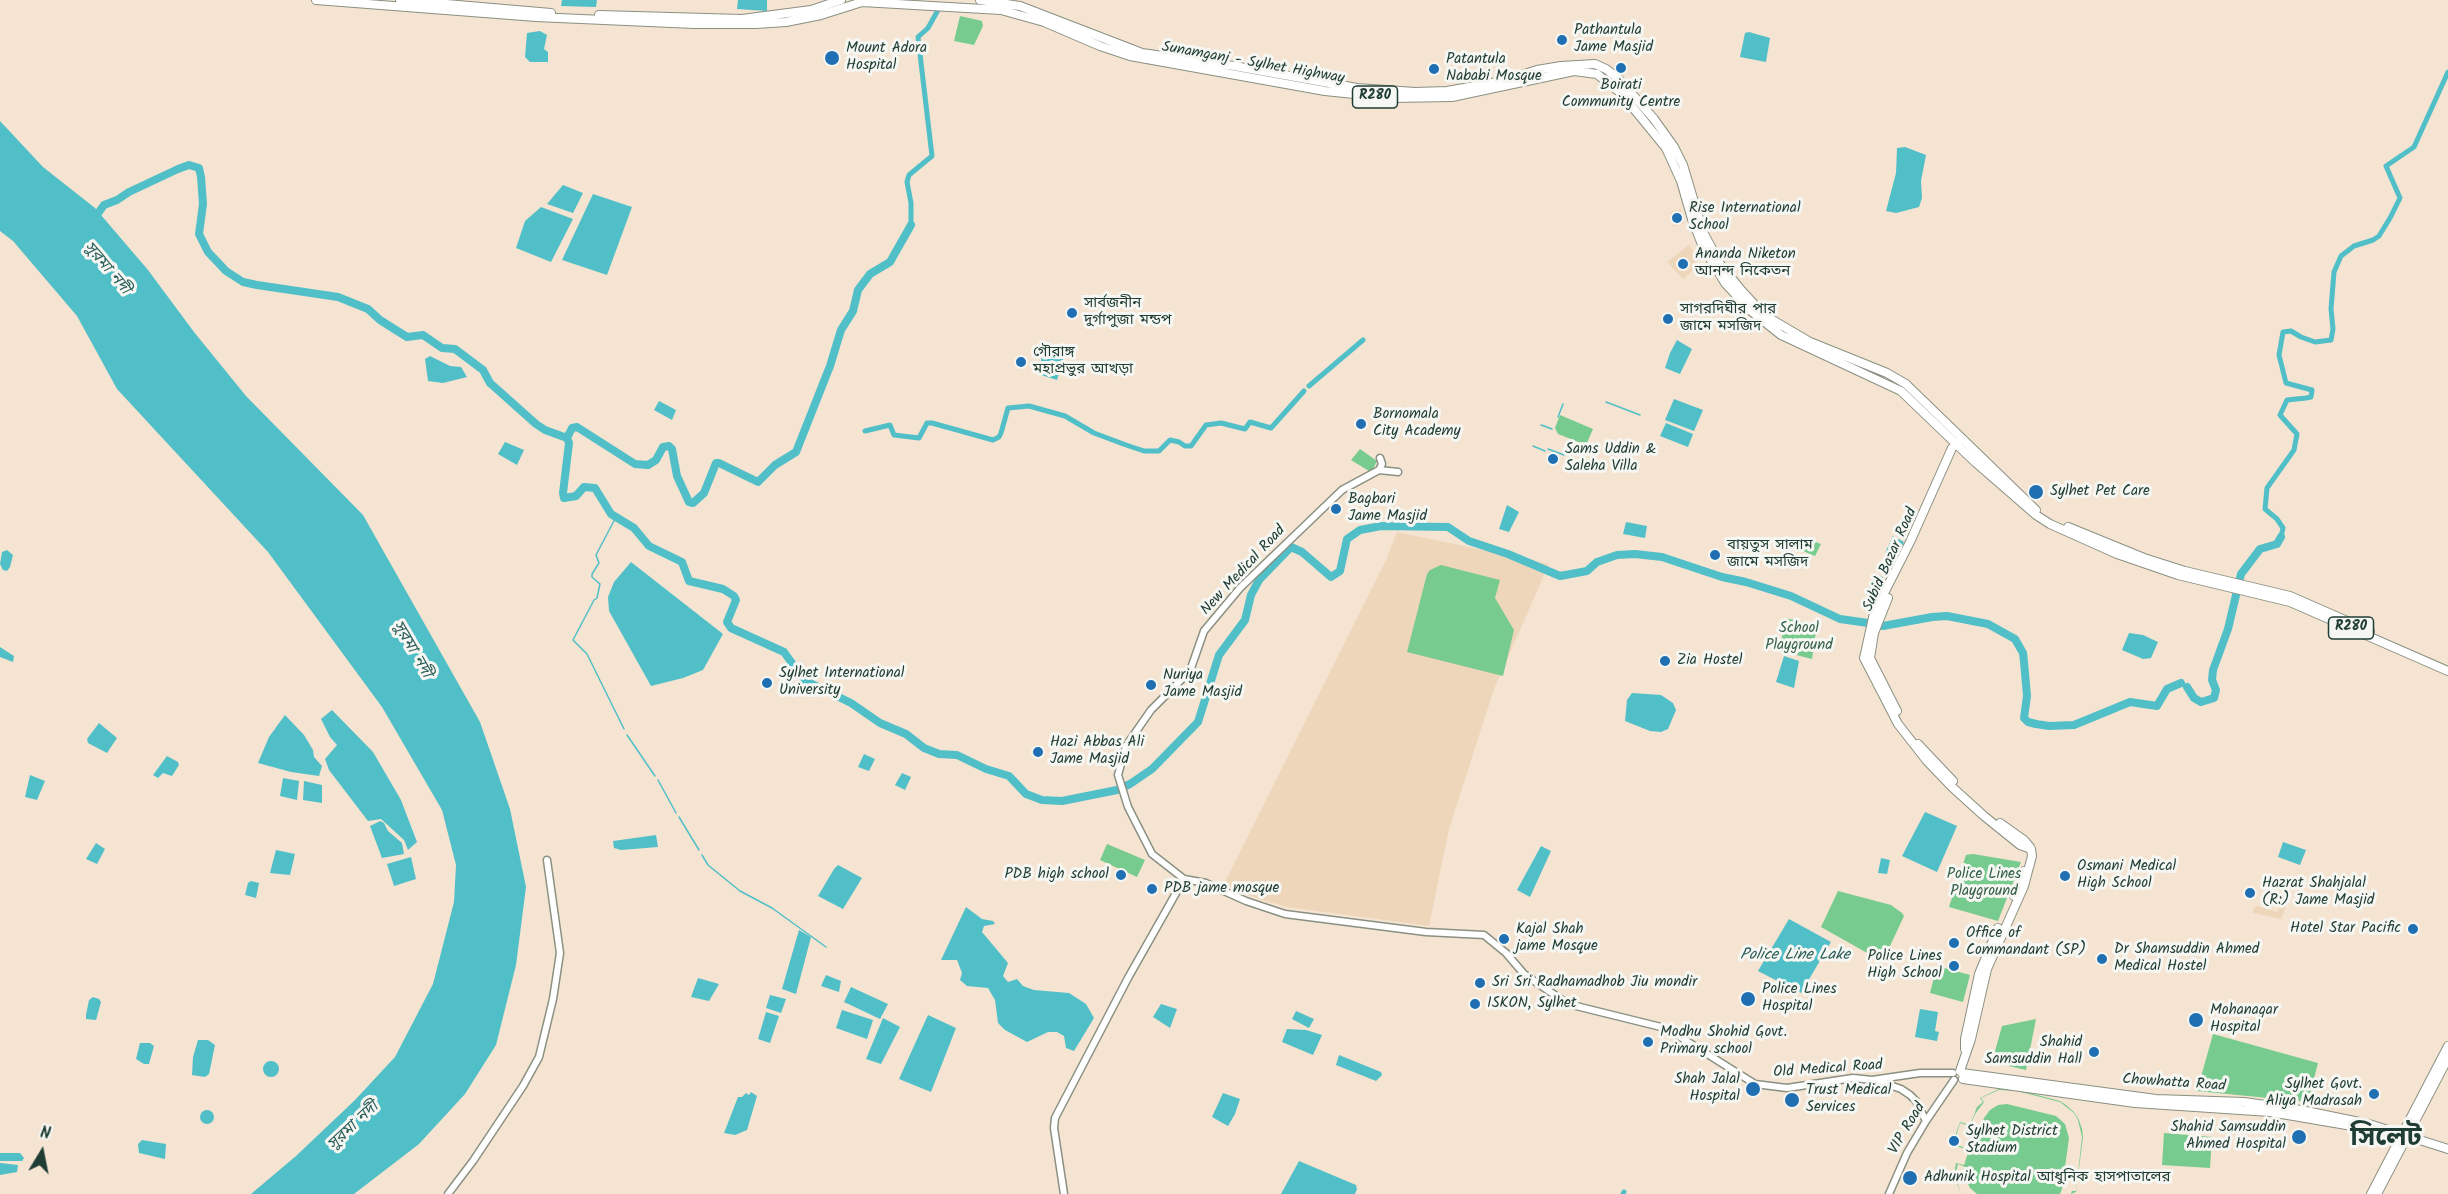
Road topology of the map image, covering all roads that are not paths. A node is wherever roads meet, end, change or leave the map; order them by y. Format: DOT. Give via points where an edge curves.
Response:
graph roads {
  1 [pos="316,0"];
  2 [pos="400,0"];
  3 [pos="841,0"];
  4 [pos="980,0"];
  5 [pos="1334,88"];
  6 [pos="1959,439"];
  7 [pos="1380,458"];
  8 [pos="1379,470"];
  9 [pos="1398,472"];
  10 [pos="2448,668"];
  11 [pos="547,860"];
  12 [pos="1184,879"];
  13 [pos="1426,932"];
  14 [pos="2448,1046"];
  15 [pos="2448,1058"];
  16 [pos="1958,1076"];
  17 [pos="1872,1080"];
  18 [pos="1926,1121"];
  19 [pos="2404,1134"];
  20 [pos="2448,1149"];
  21 [pos="2377,1189"];
  22 [pos="448,1194"];
  23 [pos="1064,1194"];
  24 [pos="1889,1194"];
  25 [pos="2371,1194"];
  1 -- 5 [label="main road, Sunamganj - Sylhet Highway / R280" via="536,17 694,24 786,22 862,2 1001,10 1044,22 1130,56"];
  2 -- 3 [label="main road" via="558,13 742,19 803,12"];
  4 -- 5 [label="main road, Sunamganj - Sylhet Highway / R280" via="1020,6 1142,53 1234,66"];
  5 -- 6 [label="main road, Sunamganj - Sylhet Highway / R280" via="1447,91 1574,70 1597,74 1621,93 1666,148 1703,247 1725,283 1751,311 1780,335 1901,391"];
  6 -- 10 [label="main road, Sunamganj - Sylhet Highway / R280" via="2014,497 2050,524 2117,554 2178,575 2290,596"];
  6 -- 16 [label="main road, Subid Bazar Road" via="1874,612 1864,658 1898,723 1927,761 1984,816 2020,845 2031,849 2015,895 1985,957"];
  7 -- 8 [label="street"];
  8 -- 9 [label="street"];
  8 -- 12 [label="street, New Medical Road" via="1334,496 1240,588 1204,632 1190,671 1156,704 1126,746 1118,775 1125,798 1152,854"];
  11 -- 22 [label="street" via="560,953 540,1057"];
  12 -- 13 [label="street, New Medical Road" via="1206,883 1285,914"];
  12 -- 23 [label="street" via="1055,1118"];
  13 -- 17 [label="street, Old Medical Road" via="1484,934 1524,974 1568,1004 1660,1027 1755,1084 1787,1088 1852,1078"];
  14 -- 19 [label="main road"];
  15 -- 19 [label="main road"];
  16 -- 17 [label="street, Old Medical Road" via="1920,1073"];
  16 -- 18 [label="street, VIP Road"];
  16 -- 19 [label="main road, Chowhatta Road" via="2156,1105 2243,1106"];
  17 -- 18 [label="street" via="1910,1095"];
  18 -- 24 [label="street, VIP Road"];
  19 -- 20 [label="main road, Chowhatta Road"];
  19 -- 21 [label="main road"];
  21 -- 25 [label="main road"];
}
